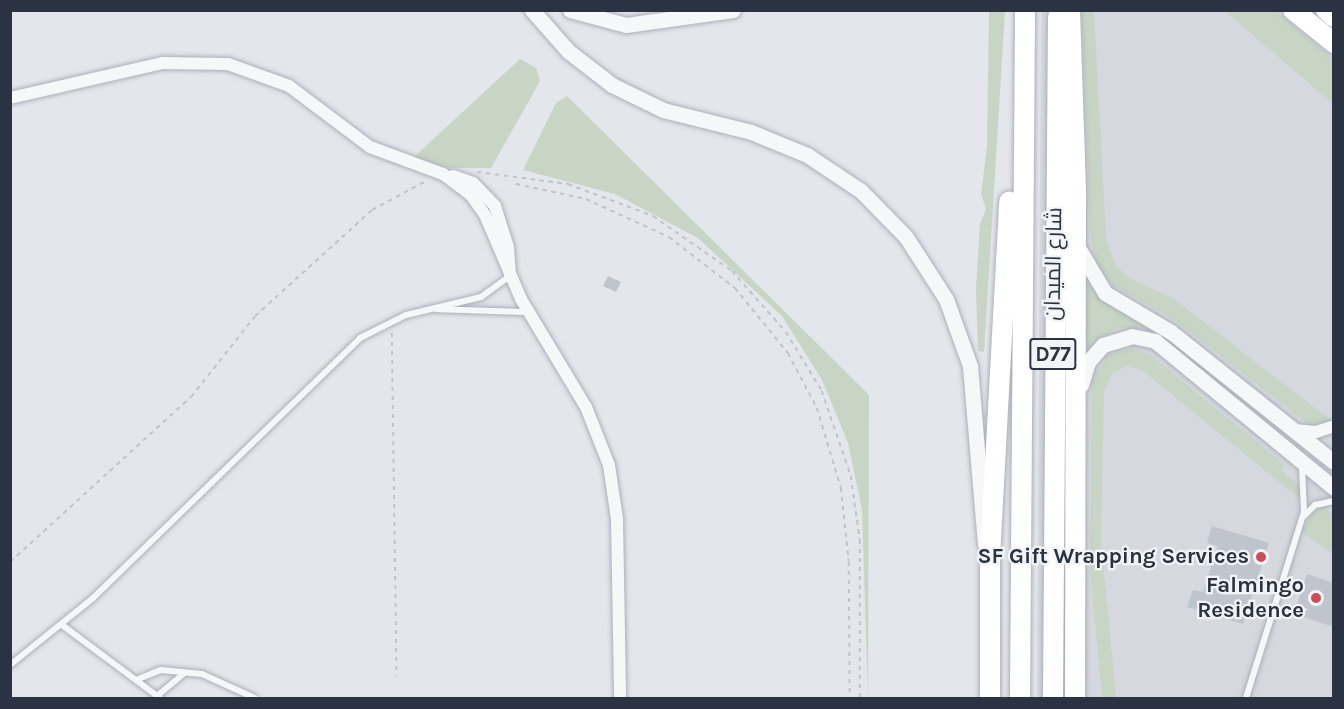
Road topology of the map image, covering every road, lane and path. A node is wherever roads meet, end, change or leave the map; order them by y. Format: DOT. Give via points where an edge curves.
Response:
graph roads {
  1 [pos="532,10"];
  2 [pos="570,10"];
  3 [pos="733,10"];
  4 [pos="1025,10"];
  5 [pos="1058,10"];
  6 [pos="1070,10"];
  7 [pos="1293,10"];
  8 [pos="1326,10"];
  9 [pos="1334,17"];
  10 [pos="1334,43"];
  11 [pos="1024,77"];
  12 [pos="10,98"];
  13 [pos="471,172"];
  14 [pos="443,174"];
  15 [pos="516,184"];
  16 [pos="1075,240"];
  17 [pos="510,276"];
  18 [pos="436,309"];
  19 [pos="528,312"];
  20 [pos="392,320"];
  21 [pos="1334,426"];
  22 [pos="1293,429"];
  23 [pos="1075,438"];
  24 [pos="1298,458"];
  25 [pos="1334,462"];
  26 [pos="1334,488"];
  27 [pos="1334,501"];
  28 [pos="1302,519"];
  29 [pos="990,556"];
  30 [pos="10,562"];
  31 [pos="1075,622"];
  32 [pos="62,625"];
  33 [pos="10,665"];
  34 [pos="184,673"];
  35 [pos="397,676"];
  36 [pos="136,680"];
  37 [pos="159,697"];
  38 [pos="255,699"];
  39 [pos="620,699"];
  40 [pos="850,699"];
  41 [pos="860,699"];
  42 [pos="990,699"];
  43 [pos="1020,699"];
  44 [pos="1053,699"];
  45 [pos="1075,699"];
  46 [pos="1086,699"];
  47 [pos="1246,699"];
  1 -- 29 [label="street" via="568,51 612,85 663,110 751,132 807,155 861,191 906,237 946,299 970,366 979,424 982,529"];
  2 -- 3 [label="street" via="626,25"];
  4 -- 11 [label="main road, شارع الميدان / D77"];
  5 -- 44 [label="main road, شارع الميدان / D77"];
  6 -- 16 [label="main road"];
  7 -- 10 [label="main road"];
  8 -- 9 [label="main road"];
  11 -- 29 [label="main road" via="1012,150"];
  11 -- 43 [label="main road, شارع الميدان / D77"];
  12 -- 14 [label="street" via="163,63 228,64 290,86 370,147"];
  13 -- 41 [label="path" via="568,184 653,216 732,271 786,332 822,391 851,476 860,540"];
  14 -- 17 [label="street" via="479,204"];
  14 -- 30 [label="path" via="398,194 361,220 242,328 179,409"];
  15 -- 40 [label="path" via="594,202 669,237 735,288 788,353 817,408 841,488 849,562"];
  16 -- 22 [label="street" via="1105,293 1171,332"];
  16 -- 23 [label="main road"];
  17 -- 18 [label="lane" via="482,297"];
  17 -- 19 [label="street"];
  18 -- 19 [label="lane"];
  18 -- 20 [label="lane"];
  19 -- 39 [label="street" via="580,397 609,465 616,519"];
  20 -- 32 [label="lane" via="351,346"];
  20 -- 35 [label="path"];
  21 -- 22 [label="street" via="1316,432"];
  22 -- 25 [label="street"];
  23 -- 24 [label="street" via="1088,362 1110,341 1140,337 1161,345"];
  23 -- 31 [label="main road"];
  24 -- 26 [label="street"];
  24 -- 28 [label="lane" via="1306,491"];
  27 -- 28 [label="lane" via="1315,505"];
  28 -- 47 [label="lane"];
  29 -- 42 [label="main road"];
  31 -- 45 [label="main road"];
  31 -- 46 [label="main road"];
  32 -- 33 [label="lane"];
  32 -- 36 [label="lane"];
  34 -- 36 [label="lane" via="161,670"];
  34 -- 37 [label="lane"];
  34 -- 38 [label="lane" via="222,680"];
  36 -- 37 [label="lane"];
}
